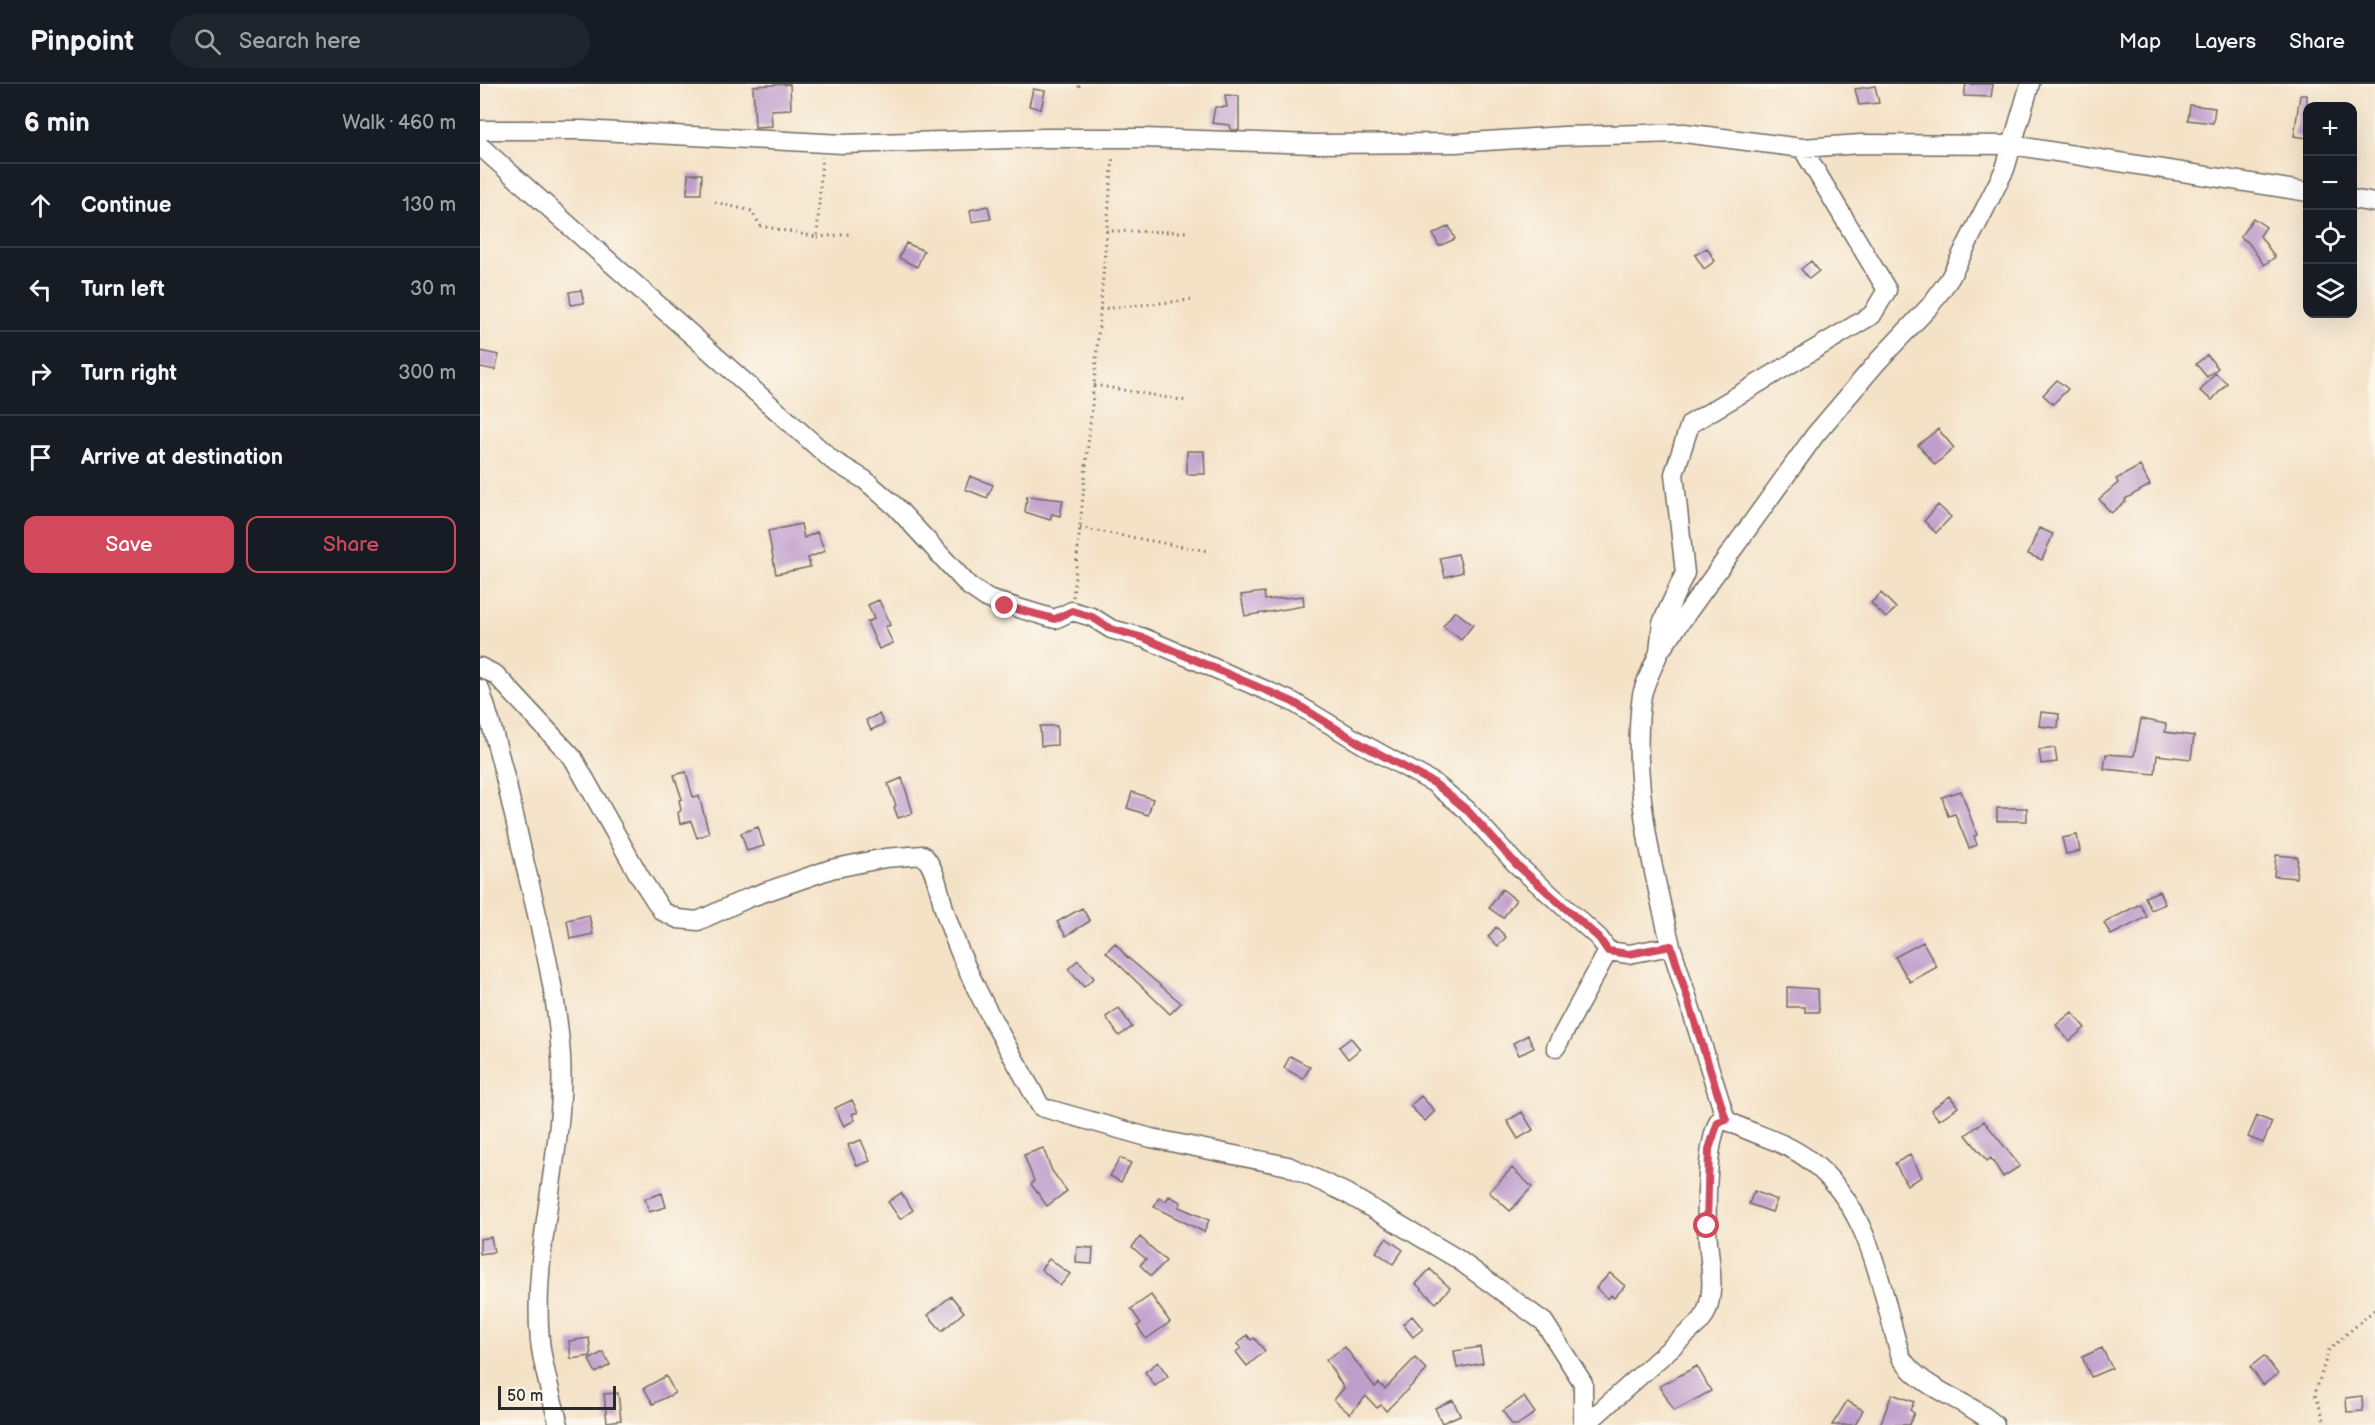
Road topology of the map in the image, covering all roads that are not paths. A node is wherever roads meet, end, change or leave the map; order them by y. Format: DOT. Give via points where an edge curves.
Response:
graph roads {
  1 [pos="2030,84"];
  2 [pos="480,130"];
  3 [pos="2012,145"];
  4 [pos="480,146"];
  5 [pos="1802,148"];
  6 [pos="2303,191"];
  7 [pos="2357,200"];
  8 [pos="2375,203"];
  9 [pos="1659,652"];
  10 [pos="480,666"];
  11 [pos="480,689"];
  12 [pos="1671,946"];
  13 [pos="1608,951"];
  14 [pos="1556,1047"];
  15 [pos="1726,1120"];
  16 [pos="559,1425"];
  17 [pos="1584,1425"];
  18 [pos="1995,1425"];
  1 -- 3 [label="street"];
  2 -- 5 [label="street" via="581,130 822,144 1114,138 1443,143 1684,133"];
  3 -- 5 [label="street" via="1861,144"];
  3 -- 6 [label="street"];
  3 -- 9 [label="street" via="2005,169 1950,278 1930,306 1815,435"];
  4 -- 13 [label="street" via="832,460 865,480 896,507 969,586 988,599 1033,614 1055,619 1072,611 1092,617 1111,629 1144,638 1293,702 1434,783 1467,810 1516,864 1599,938"];
  5 -- 9 [label="street" via="1887,290 1872,315 1690,424 1674,474 1685,573 1662,623"];
  7 -- 8 [label="street"];
  9 -- 12 [label="street" via="1642,693 1640,746 1647,842"];
  10 -- 17 [label="street" via="496,675 573,758 662,911 678,919 698,921 758,894 831,869 923,855 929,861 954,940 975,986 1041,1107 1151,1138 1288,1166 1366,1205 1456,1258 1544,1322 1583,1383"];
  11 -- 16 [label="street" via="537,912 561,1056 559,1127 541,1272 539,1324"];
  12 -- 13 [label="street" via="1636,954"];
  12 -- 15 [label="street"];
  13 -- 14 [label="street"];
  15 -- 17 [label="street" via="1718,1122 1709,1149 1707,1226 1711,1286 1706,1313"];
  15 -- 18 [label="street" via="1789,1147 1831,1179 1862,1228 1901,1357 1910,1372 1963,1401"];
}
